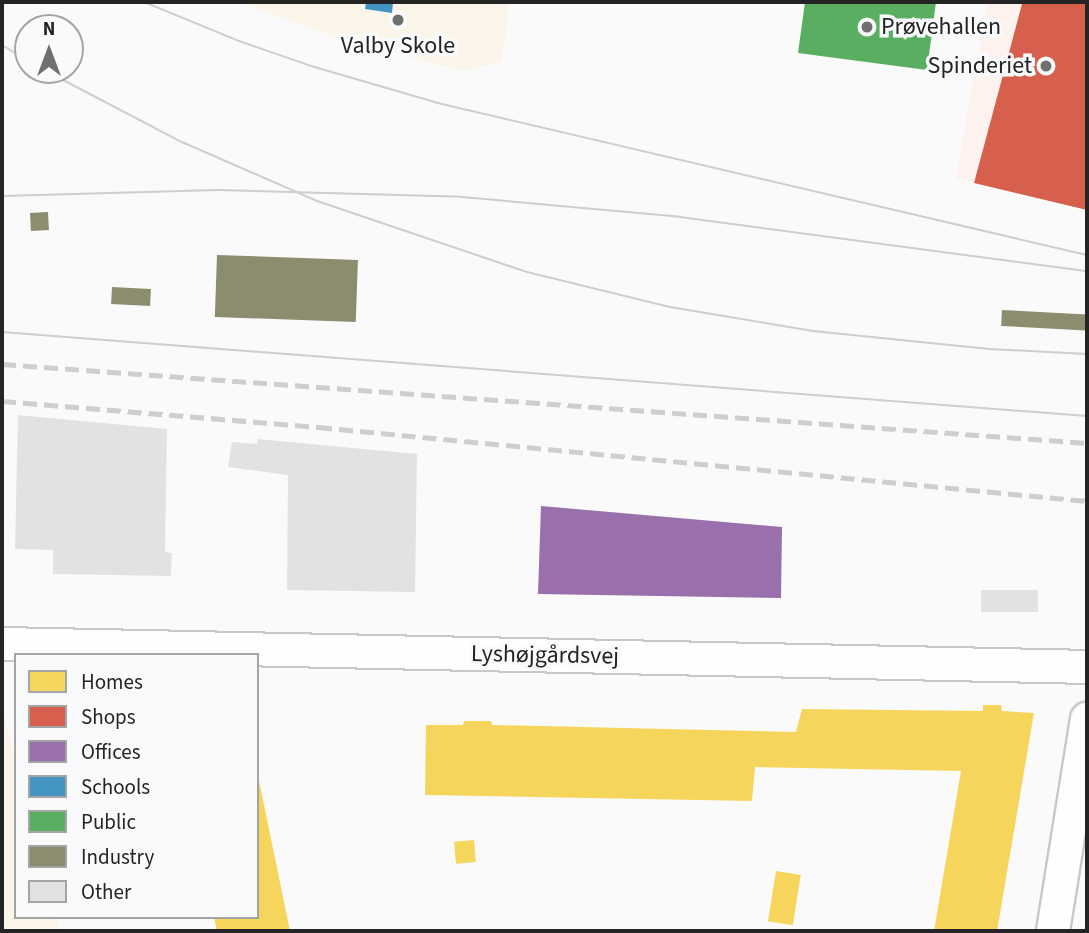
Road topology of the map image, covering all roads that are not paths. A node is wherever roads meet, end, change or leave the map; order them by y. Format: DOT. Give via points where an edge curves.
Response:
graph roads {
  1 [pos="2,645"];
  2 [pos="1087,667"];
  3 [pos="1087,719"];
  4 [pos="1053,931"];
  1 -- 2 [label="street, Lyshøjgårdsvej"];
  3 -- 4 [label="street"];
}
